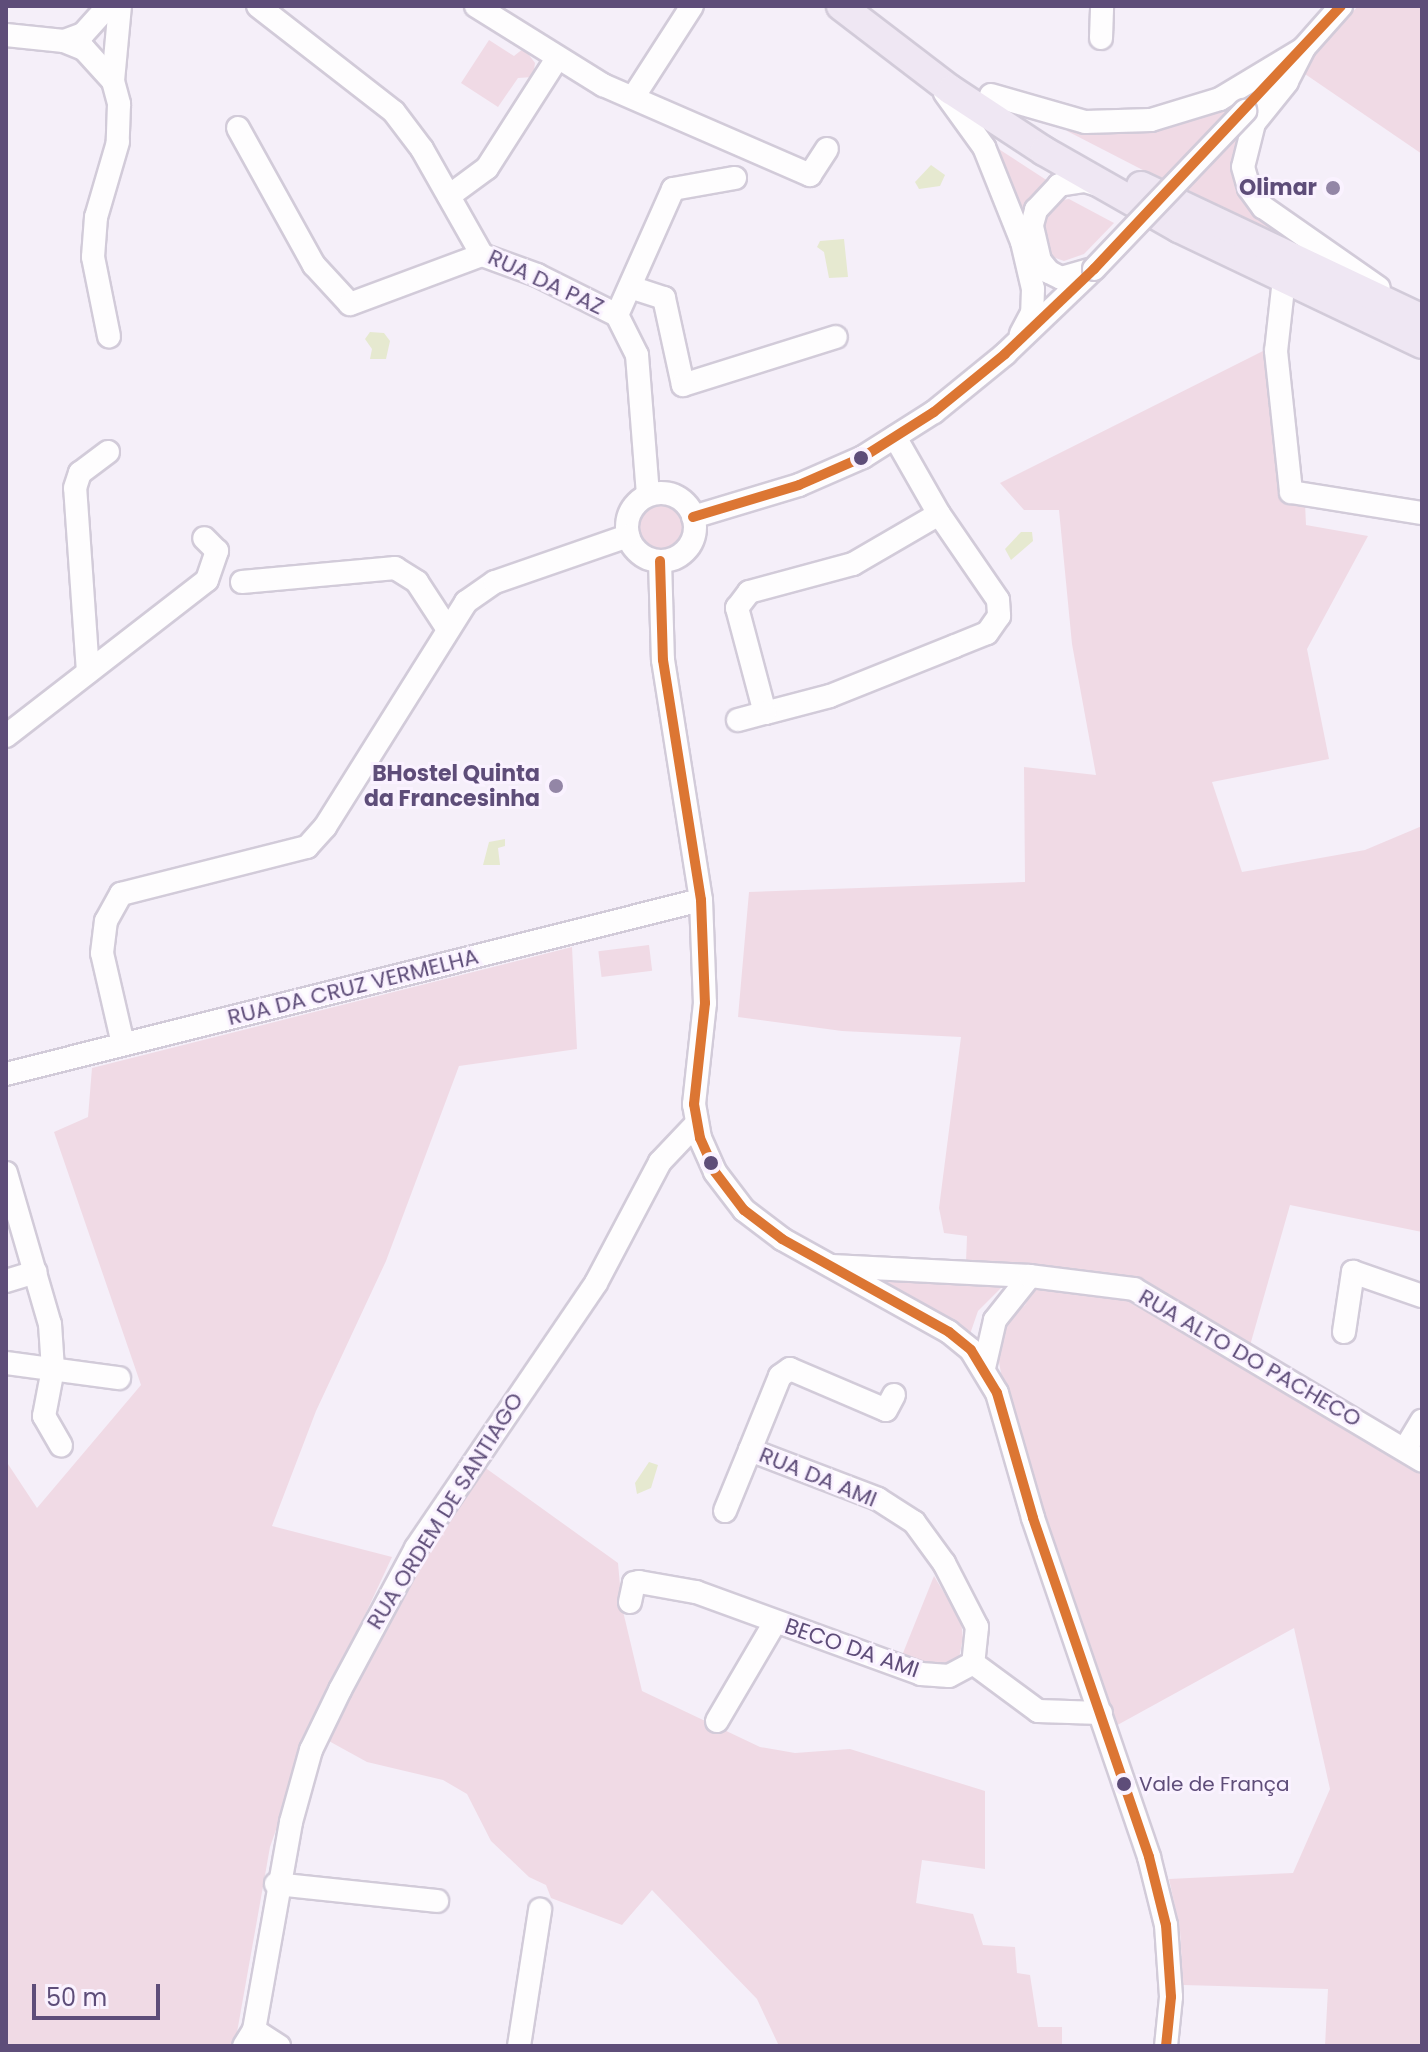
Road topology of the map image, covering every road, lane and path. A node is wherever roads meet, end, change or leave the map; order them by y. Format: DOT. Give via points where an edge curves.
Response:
graph roads {
  1 [pos="108,6"];
  2 [pos="120,6"];
  3 [pos="258,6"];
  4 [pos="476,6"];
  5 [pos="692,6"];
  6 [pos="841,6"];
  7 [pos="873,6"];
  8 [pos="1102,6"];
  9 [pos="1341,6"];
  10 [pos="6,35"];
  11 [pos="1101,38"];
  12 [pos="64,41"];
  13 [pos="1304,48"];
  14 [pos="910,58"];
  15 [pos="556,60"];
  16 [pos="113,81"];
  17 [pos="991,95"];
  18 [pos="634,96"];
  19 [pos="238,128"];
  20 [pos="827,149"];
  21 [pos="735,178"];
  22 [pos="1108,188"];
  23 [pos="449,196"];
  24 [pos="482,255"];
  25 [pos="1094,269"];
  26 [pos="1284,279"];
  27 [pos="630,287"];
  28 [pos="617,315"];
  29 [pos="1422,319"];
  30 [pos="109,336"];
  31 [pos="836,337"];
  32 [pos="1422,344"];
  33 [pos="1005,354"];
  34 [pos="895,437"];
  35 [pos="108,452"];
  36 [pos="648,495"];
  37 [pos="1422,513"];
  38 [pos="939,514"];
  39 [pos="693,517"];
  40 [pos="628,536"];
  41 [pos="204,538"];
  42 [pos="660,561"];
  43 [pos="242,582"];
  44 [pos="447,628"];
  45 [pos="88,672"];
  46 [pos="765,713"];
  47 [pos="738,720"];
  48 [pos="6,736"];
  49 [pos="701,900"];
  50 [pos="123,1044"];
  51 [pos="6,1062"];
  52 [pos="33,1067"];
  53 [pos="6,1074"];
  54 [pos="696,1124"];
  55 [pos="6,1173"];
  56 [pos="829,1266"];
  57 [pos="36,1272"];
  58 [pos="1030,1276"];
  59 [pos="6,1281"];
  60 [pos="1422,1296"];
  61 [pos="1344,1332"];
  62 [pos="6,1363"];
  63 [pos="984,1368"];
  64 [pos="53,1369"];
  65 [pos="119,1378"];
  66 [pos="894,1395"];
  67 [pos="1422,1421"];
  68 [pos="61,1445"];
  69 [pos="750,1450"];
  70 [pos="1414,1455"];
  71 [pos="725,1511"];
  72 [pos="630,1602"];
  73 [pos="775,1622"];
  74 [pos="973,1663"];
  75 [pos="1101,1713"];
  76 [pos="717,1721"];
  77 [pos="276,1884"];
  78 [pos="437,1901"];
  79 [pos="540,1910"];
  80 [pos="249,2038"];
  81 [pos="279,2046"];
  82 [pos="519,2046"];
  83 [pos="1166,2046"];
  1 -- 12 [label="street" via="83,34"];
  2 -- 16 [label="street"];
  3 -- 23 [label="street, RUA DA PAZ" via="394,112"];
  4 -- 15 [label="street"];
  5 -- 18 [label="street"];
  6 -- 14 [label="main road"];
  7 -- 17 [label="main road"];
  8 -- 11 [label="street"];
  9 -- 13 [label="street"];
  10 -- 12 [label="street"];
  12 -- 16 [label="street" via="84,49"];
  13 -- 17 [label="street" via="1220,99 1151,120 1085,122"];
  13 -- 25 [label="street, bridge"];
  13 -- 29 [label="street" via="1250,134 1243,167 1249,188 1282,221"];
  14 -- 22 [label="main road" via="999,123"];
  14 -- 33 [label="street" via="976,133 1022,242 1033,289 1032,313"];
  15 -- 18 [label="street"];
  15 -- 23 [label="street" via="487,168"];
  16 -- 30 [label="street" via="119,104 118,142 96,217 93,257"];
  17 -- 29 [label="main road" via="1142,186"];
  18 -- 20 [label="street" via="810,175"];
  19 -- 24 [label="street" via="314,265 350,304"];
  21 -- 27 [label="street" via="673,189"];
  22 -- 25 [label="street" via="1085,181 1059,185 1036,210 1032,225 1040,261 1049,272 1073,277"];
  22 -- 26 [label="main road"];
  23 -- 24 [label="street, RUA DA PAZ"];
  24 -- 28 [label="street, RUA DA PAZ" via="565,287"];
  25 -- 33 [label="street"];
  26 -- 32 [label="main road"];
  26 -- 37 [label="street" via="1276,351 1291,492"];
  27 -- 28 [label="street"];
  27 -- 31 [label="street" via="664,298 683,385"];
  28 -- 36 [label="street, RUA DA PAZ" via="637,355"];
  33 -- 34 [label="street"];
  34 -- 38 [label="street"];
  34 -- 39 [label="street" via="799,485"];
  35 -- 45 [label="street" via="80,473 75,488"];
  36 -- 39 [label="street" via="676,496"];
  36 -- 40 [label="street" via="629,515"];
  38 -- 46 [label="street" via="853,564 749,592 737,608"];
  38 -- 46 [label="street" via="998,600 999,616 987,633 830,696"];
  39 -- 42 [label="street" via="690,545 680,555"];
  40 -- 42 [label="street" via="640,554"];
  40 -- 44 [label="street" via="495,582 466,602"];
  41 -- 45 [label="street" via="217,551 212,575"];
  42 -- 49 [label="street" via="663,660"];
  43 -- 44 [label="street" via="395,568 417,582"];
  44 -- 50 [label="street" via="316,840 295,852 121,894 106,921 102,953"];
  45 -- 48 [label="street"];
  46 -- 47 [label="street"];
  49 -- 50 [label="street, RUA DA CRUZ VERMELHA"];
  49 -- 54 [label="street" via="705,1003 694,1093"];
  50 -- 52 [label="street, RUA DA CRUZ VERMELHA"];
  51 -- 52 [label="street"];
  52 -- 53 [label="street, RUA DA CRUZ VERMELHA"];
  54 -- 56 [label="street" via="715,1172 744,1210"];
  54 -- 77 [label="street, RUA ORDEM DE SANTIAGO" via="660,1162 596,1283 491,1431 372,1625 311,1750"];
  55 -- 57 [label="street"];
  56 -- 58 [label="street, RUA ALTO DO PACHECO"];
  56 -- 63 [label="street" via="949,1332"];
  57 -- 59 [label="street"];
  57 -- 64 [label="street" via="50,1324"];
  58 -- 63 [label="street" via="995,1320"];
  58 -- 70 [label="street, RUA ALTO DO PACHECO" via="1134,1289"];
  60 -- 61 [label="street" via="1353,1272"];
  62 -- 64 [label="street"];
  63 -- 75 [label="street" via="997,1393"];
  64 -- 65 [label="street"];
  64 -- 68 [label="street" via="44,1416"];
  66 -- 69 [label="street, RUA DA AMI" via="886,1410 790,1369 780,1376"];
  67 -- 70 [label="street"];
  69 -- 71 [label="street, RUA DA AMI"];
  69 -- 74 [label="street, RUA DA AMI" via="878,1499 914,1522 944,1563 977,1627"];
  72 -- 73 [label="street, BECO DA AMI" via="634,1583 639,1582 696,1592"];
  73 -- 74 [label="street, BECO DA AMI" via="921,1674 949,1676"];
  73 -- 76 [label="street, BECO DA AMI"];
  74 -- 75 [label="street" via="1038,1711"];
  75 -- 83 [label="street" via="1166,1925 1171,1997"];
  77 -- 78 [label="street"];
  77 -- 80 [label="street, RUA ORDEM DE SANTIAGO"];
  79 -- 82 [label="street"];
  80 -- 81 [label="street"];
}
